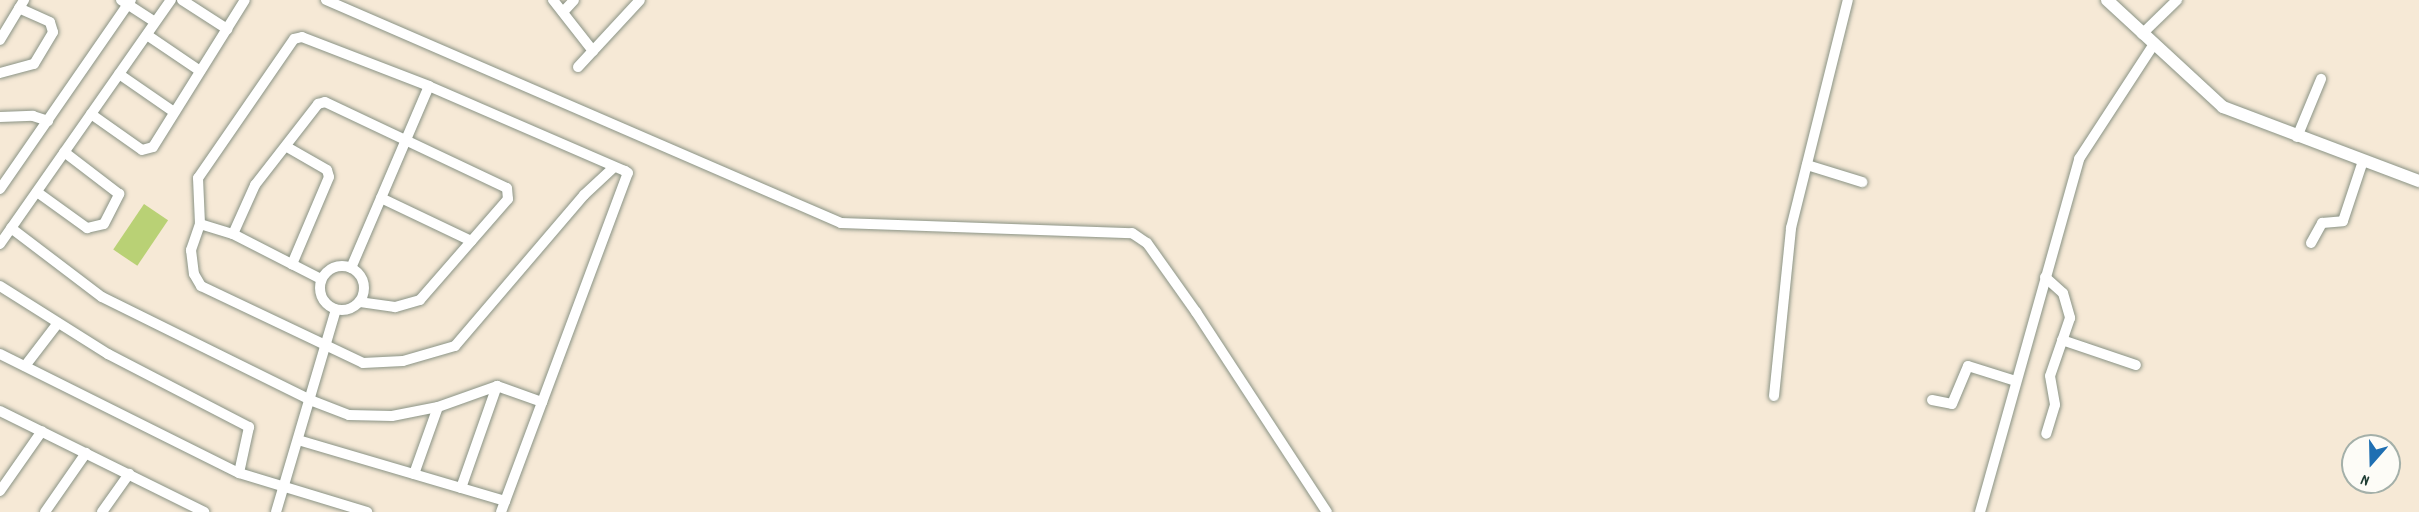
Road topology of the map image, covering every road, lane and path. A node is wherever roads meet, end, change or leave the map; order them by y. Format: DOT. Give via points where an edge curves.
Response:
graph roads {
  1 [pos="171,0"];
  2 [pos="182,0"];
  3 [pos="245,0"];
  4 [pos="327,0"];
  5 [pos="553,0"];
  6 [pos="574,0"];
  7 [pos="640,0"];
  8 [pos="1848,0"];
  9 [pos="2107,0"];
  10 [pos="2177,0"];
  11 [pos="127,1"];
  12 [pos="21,4"];
  13 [pos="563,12"];
  14 [pos="155,22"];
  15 [pos="227,29"];
  16 [pos="2142,34"];
  17 [pos="147,35"];
  18 [pos="0,40"];
  19 [pos="2154,44"];
  20 [pos="593,51"];
  21 [pos="578,67"];
  22 [pos="200,71"];
  23 [pos="0,73"];
  24 [pos="119,74"];
  25 [pos="2321,79"];
  26 [pos="429,86"];
  27 [pos="174,112"];
  28 [pos="91,114"];
  29 [pos="0,117"];
  30 [pos="48,121"];
  31 [pos="2297,137"];
  32 [pos="406,139"];
  33 [pos="287,147"];
  34 [pos="64,152"];
  35 [pos="2363,161"];
  36 [pos="1807,165"];
  37 [pos="614,167"];
  38 [pos="2419,181"];
  39 [pos="1862,182"];
  40 [pos="1,186"];
  41 [pos="37,192"];
  42 [pos="381,198"];
  43 [pos="200,224"];
  44 [pos="11,228"];
  45 [pos="233,234"];
  46 [pos="471,241"];
  47 [pos="2310,243"];
  48 [pos="0,244"];
  49 [pos="292,264"];
  50 [pos="351,268"];
  51 [pos="2045,277"];
  52 [pos="321,279"];
  53 [pos="0,286"];
  54 [pos="360,302"];
  55 [pos="336,310"];
  56 [pos="58,323"];
  57 [pos="2062,340"];
  58 [pos="325,347"];
  59 [pos="0,354"];
  60 [pos="2136,365"];
  61 [pos="25,366"];
  62 [pos="2016,381"];
  63 [pos="497,386"];
  64 [pos="1774,396"];
  65 [pos="310,400"];
  66 [pos="1932,400"];
  67 [pos="542,402"];
  68 [pos="438,407"];
  69 [pos="0,411"];
  70 [pos="42,431"];
  71 [pos="2046,434"];
  72 [pos="298,440"];
  73 [pos="86,453"];
  74 [pos="239,473"];
  75 [pos="129,474"];
  76 [pos="414,474"];
  77 [pos="461,488"];
  78 [pos="282,489"];
  79 [pos="0,491"];
  80 [pos="505,501"];
  81 [pos="45,512"];
  82 [pos="102,512"];
  83 [pos="204,512"];
  84 [pos="276,512"];
  85 [pos="367,512"];
  86 [pos="501,512"];
  87 [pos="1327,512"];
  88 [pos="1980,512"];
  1 -- 14 [label="street"];
  2 -- 15 [label="street"];
  3 -- 15 [label="street"];
  4 -- 87 [label="street" via="841,223 1132,233 1147,243 1196,312"];
  5 -- 13 [label="street"];
  6 -- 13 [label="street"];
  7 -- 20 [label="street"];
  8 -- 36 [label="street"];
  9 -- 16 [label="street"];
  10 -- 16 [label="street"];
  11 -- 14 [label="street"];
  11 -- 30 [label="street"];
  12 -- 18 [label="street"];
  12 -- 23 [label="street" via="50,22 53,32 34,64"];
  13 -- 20 [label="street"];
  14 -- 17 [label="street"];
  15 -- 22 [label="street"];
  16 -- 19 [label="street"];
  17 -- 22 [label="street"];
  17 -- 24 [label="street"];
  19 -- 31 [label="street" via="2223,107"];
  19 -- 51 [label="street" via="2081,154"];
  20 -- 21 [label="street"];
  22 -- 27 [label="street"];
  24 -- 27 [label="street"];
  24 -- 28 [label="street"];
  25 -- 31 [label="street"];
  26 -- 32 [label="street"];
  26 -- 37 [label="street"];
  26 -- 43 [label="street" via="310,38 294,39 198,178"];
  27 -- 28 [label="street" via="148,151"];
  28 -- 34 [label="street"];
  29 -- 30 [label="street" via="33,116"];
  30 -- 40 [label="street"];
  31 -- 35 [label="street"];
  32 -- 33 [label="street" via="325,102 318,104"];
  32 -- 42 [label="street"];
  32 -- 46 [label="street" via="454,166 507,188 508,199"];
  33 -- 45 [label="street" via="255,185"];
  33 -- 49 [label="street" via="327,170 329,177"];
  34 -- 41 [label="street"];
  34 -- 41 [label="street" via="118,194 104,224 87,228"];
  35 -- 38 [label="street"];
  35 -- 47 [label="street" via="2343,221 2322,223"];
  36 -- 39 [label="street"];
  36 -- 64 [label="street" via="1791,228"];
  37 -- 58 [label="street" via="584,195 455,346 403,361 363,363"];
  37 -- 67 [label="street" via="629,177"];
  41 -- 44 [label="street"];
  42 -- 46 [label="street"];
  42 -- 50 [label="street"];
  43 -- 45 [label="street"];
  43 -- 58 [label="street" via="191,250 194,274 201,286"];
  44 -- 48 [label="street"];
  44 -- 65 [label="street" via="102,297"];
  45 -- 49 [label="street"];
  46 -- 54 [label="street" via="420,300 395,308"];
  49 -- 52 [label="street"];
  50 -- 52 [label="street" via="329,270"];
  50 -- 54 [label="street" via="364,283"];
  51 -- 57 [label="street" via="2061,291 2069,305 2070,318"];
  51 -- 62 [label="street"];
  52 -- 55 [label="street" via="322,297"];
  53 -- 56 [label="street"];
  54 -- 55 [label="street" via="349,310"];
  55 -- 58 [label="street"];
  56 -- 61 [label="street"];
  56 -- 74 [label="street" via="108,354 249,427"];
  57 -- 60 [label="street"];
  57 -- 71 [label="street" via="2049,379 2055,405"];
  58 -- 65 [label="street"];
  59 -- 61 [label="street"];
  61 -- 74 [label="street"];
  62 -- 66 [label="street" via="1968,366 1952,404"];
  62 -- 88 [label="street"];
  63 -- 67 [label="street"];
  63 -- 68 [label="street"];
  63 -- 77 [label="street"];
  65 -- 68 [label="street" via="349,415 392,416"];
  65 -- 72 [label="street"];
  67 -- 80 [label="street"];
  68 -- 76 [label="street"];
  69 -- 70 [label="street"];
  70 -- 73 [label="street"];
  70 -- 79 [label="street"];
  72 -- 76 [label="street"];
  72 -- 78 [label="street"];
  73 -- 75 [label="street"];
  73 -- 81 [label="street"];
  74 -- 78 [label="street"];
  75 -- 82 [label="street"];
  75 -- 83 [label="street"];
  76 -- 77 [label="street"];
  77 -- 80 [label="street"];
  78 -- 84 [label="street"];
  78 -- 85 [label="street"];
  80 -- 86 [label="street"];
}
